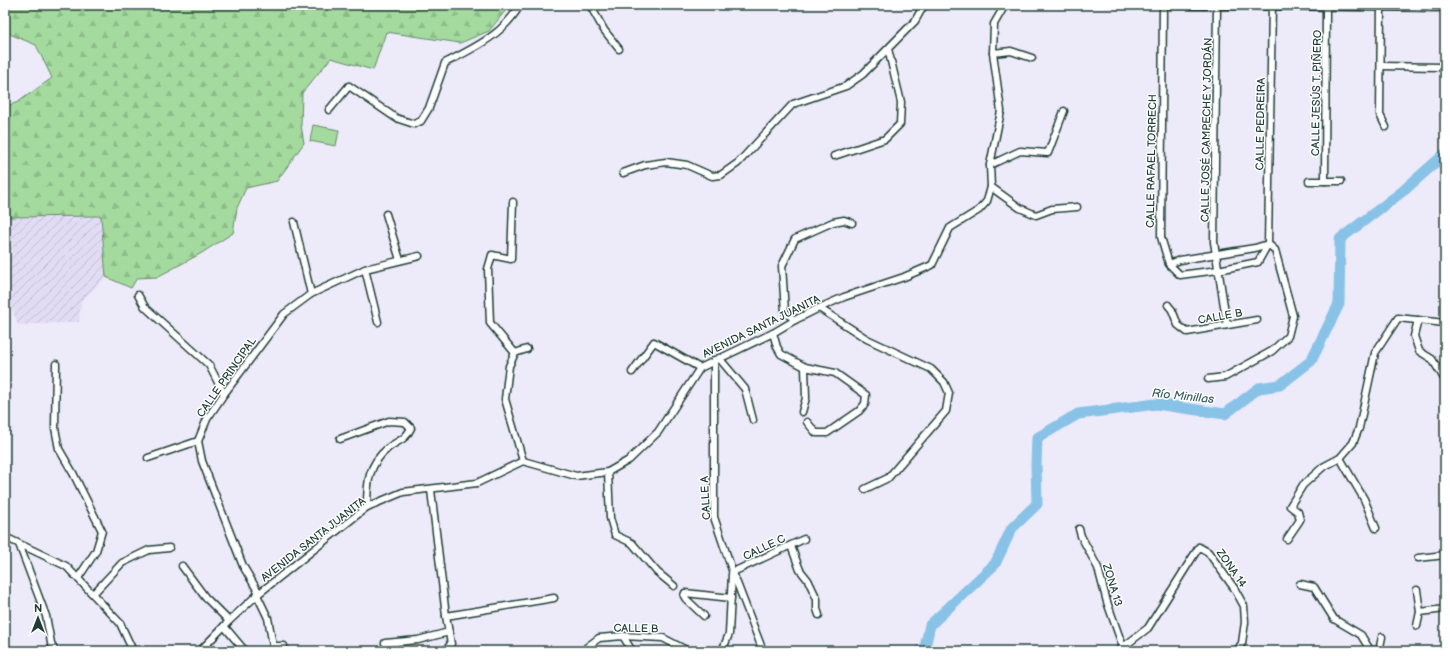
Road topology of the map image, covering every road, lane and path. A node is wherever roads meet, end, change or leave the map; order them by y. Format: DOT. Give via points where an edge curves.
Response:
graph roads {
  1 [pos="520,5"];
  2 [pos="590,5"];
  3 [pos="924,5"];
  4 [pos="1005,5"];
  5 [pos="1164,5"];
  6 [pos="1217,5"];
  7 [pos="1272,6"];
  8 [pos="1326,6"];
  9 [pos="1381,6"];
  10 [pos="1436,6"];
  11 [pos="1445,8"];
  12 [pos="888,49"];
  13 [pos="618,50"];
  14 [pos="993,53"];
  15 [pos="1032,58"];
  16 [pos="1381,66"];
  17 [pos="1441,67"];
  18 [pos="329,110"];
  19 [pos="1064,111"];
  20 [pos="1386,127"];
  21 [pos="834,156"];
  22 [pos="990,165"];
  23 [pos="623,173"];
  24 [pos="1309,181"];
  25 [pos="1325,181"];
  26 [pos="1341,181"];
  27 [pos="991,187"];
  28 [pos="513,202"];
  29 [pos="1077,207"];
  30 [pos="386,214"];
  31 [pos="294,222"];
  32 [pos="852,223"];
  33 [pos="1268,244"];
  34 [pos="1215,255"];
  35 [pos="419,256"];
  36 [pos="400,260"];
  37 [pos="1169,264"];
  38 [pos="365,269"];
  39 [pos="1218,270"];
  40 [pos="311,294"];
  41 [pos="138,295"];
  42 [pos="1168,305"];
  43 [pos="819,308"];
  44 [pos="795,320"];
  45 [pos="1257,320"];
  46 [pos="1418,320"];
  47 [pos="378,322"];
  48 [pos="1445,323"];
  49 [pos="1226,325"];
  50 [pos="773,333"];
  51 [pos="526,349"];
  52 [pos="515,353"];
  53 [pos="717,359"];
  54 [pos="56,364"];
  55 [pos="805,367"];
  56 [pos="700,368"];
  57 [pos="632,372"];
  58 [pos="1208,379"];
  59 [pos="1445,380"];
  60 [pos="224,394"];
  61 [pos="802,412"];
  62 [pos="753,420"];
  63 [pos="807,422"];
  64 [pos="340,439"];
  65 [pos="198,441"];
  66 [pos="148,458"];
  67 [pos="1340,458"];
  68 [pos="522,461"];
  69 [pos="608,472"];
  70 [pos="865,489"];
  71 [pos="431,490"];
  72 [pos="367,507"];
  73 [pos="1376,528"];
  74 [pos="1079,529"];
  75 [pos="5,537"];
  76 [pos="804,539"];
  77 [pos="1287,539"];
  78 [pos="19,544"];
  79 [pos="791,546"];
  80 [pos="169,548"];
  81 [pos="1445,555"];
  82 [pos="1418,558"];
  83 [pos="182,566"];
  84 [pos="732,571"];
  85 [pos="78,578"];
  86 [pos="1300,584"];
  87 [pos="674,586"];
  88 [pos="1418,590"];
  89 [pos="93,594"];
  90 [pos="258,594"];
  91 [pos="554,598"];
  92 [pos="731,598"];
  93 [pos="1445,609"];
  94 [pos="1420,612"];
  95 [pos="819,615"];
  96 [pos="446,616"];
  97 [pos="704,616"];
  98 [pos="229,621"];
  99 [pos="224,626"];
  100 [pos="1417,626"];
  101 [pos="449,632"];
  102 [pos="623,636"];
  103 [pos="1382,637"];
  104 [pos="385,643"];
  105 [pos="451,644"];
  106 [pos="284,646"];
  107 [pos="1120,649"];
  108 [pos="55,651"];
  109 [pos="133,651"];
  110 [pos="200,651"];
  111 [pos="245,651"];
  112 [pos="445,651"];
  113 [pos="454,651"];
  114 [pos="586,651"];
  115 [pos="632,651"];
  116 [pos="688,651"];
  117 [pos="720,651"];
  118 [pos="763,651"];
  119 [pos="1237,651"];
  120 [pos="1373,651"];
  121 [pos="1379,651"];
  1 -- 18 [label="street" via="498,32 481,45 445,62 429,108 421,121 414,124 396,118 349,86"];
  2 -- 13 [label="street"];
  3 -- 12 [label="street" via="915,21"];
  4 -- 14 [label="street, AVENIDA SANTA JUANITA" via="994,24"];
  5 -- 6 [label="street"];
  5 -- 37 [label="street, CALLE RAFAEL TORRECH" via="1161,238"];
  6 -- 7 [label="street"];
  6 -- 34 [label="street, CALLE JOSÉ CAMPECHE Y JORDÁN"];
  7 -- 8 [label="street"];
  7 -- 33 [label="street, CALLE PEDREIRA"];
  8 -- 9 [label="street"];
  8 -- 25 [label="street, CALLE JESÚS T. PIÑERO"];
  9 -- 10 [label="street"];
  9 -- 16 [label="street"];
  10 -- 11 [label="street"];
  12 -- 21 [label="street" via="902,102 900,124 885,139"];
  12 -- 23 [label="street" via="863,74 846,86 793,104 738,163 721,175 712,176 687,165 666,162 645,165"];
  14 -- 15 [label="street" via="1011,51"];
  14 -- 22 [label="street, AVENIDA SANTA JUANITA" via="1001,112"];
  16 -- 17 [label="street"];
  16 -- 20 [label="street" via="1380,115"];
  19 -- 22 [label="street" via="1048,153 1020,151"];
  22 -- 27 [label="street, AVENIDA SANTA JUANITA"];
  24 -- 25 [label="street"];
  25 -- 26 [label="street"];
  27 -- 29 [label="street" via="1020,208 1036,215 1052,209"];
  27 -- 43 [label="street, AVENIDA SANTA JUANITA" via="988,201 979,210 950,228 932,265"];
  28 -- 52 [label="street" via="511,259 492,255 488,269 490,323"];
  30 -- 36 [label="street"];
  31 -- 40 [label="street"];
  32 -- 44 [label="street" via="844,220 833,222 795,239 782,266 786,312"];
  33 -- 34 [label="street"];
  33 -- 39 [label="street" via="1258,262"];
  33 -- 58 [label="street" via="1275,250 1294,316 1288,336 1272,351 1225,377"];
  34 -- 37 [label="street"];
  34 -- 39 [label="street, CALLE JOSÉ CAMPECHE Y JORDÁN"];
  35 -- 36 [label="street, CALLE PRINCIPAL"];
  36 -- 38 [label="street, CALLE PRINCIPAL"];
  37 -- 39 [label="street" via="1180,275"];
  38 -- 40 [label="street, CALLE PRINCIPAL"];
  38 -- 47 [label="street"];
  39 -- 49 [label="street"];
  40 -- 60 [label="street, CALLE PRINCIPAL" via="284,314"];
  41 -- 60 [label="street" via="145,307 209,365"];
  42 -- 49 [label="street, CALLE B" via="1178,325 1187,332"];
  43 -- 44 [label="street, AVENIDA SANTA JUANITA"];
  43 -- 70 [label="street" via="867,339 931,369 944,382 950,393 946,411 888,478"];
  44 -- 50 [label="street, AVENIDA SANTA JUANITA"];
  45 -- 49 [label="street, CALLE B"];
  46 -- 48 [label="street"];
  46 -- 59 [label="street" via="1414,336 1419,351 1432,358"];
  46 -- 67 [label="street" via="1398,318 1375,353 1359,428 1353,443"];
  50 -- 53 [label="street, AVENIDA SANTA JUANITA"];
  50 -- 55 [label="street" via="781,354"];
  51 -- 52 [label="street"];
  52 -- 68 [label="street" via="510,366 505,399"];
  53 -- 56 [label="street, AVENIDA SANTA JUANITA"];
  53 -- 62 [label="street" via="745,389"];
  53 -- 84 [label="street, CALLE A" via="714,517"];
  54 -- 85 [label="street" via="55,428 59,449 102,531 96,551"];
  55 -- 61 [label="street" via="806,398"];
  55 -- 63 [label="street" via="835,373 866,395 865,404 859,411 827,433 816,433"];
  56 -- 57 [label="street" via="654,342"];
  56 -- 69 [label="street, AVENIDA SANTA JUANITA" via="658,432 629,460"];
  60 -- 65 [label="street, CALLE PRINCIPAL" via="207,419"];
  64 -- 72 [label="street" via="389,421 405,422 410,428 407,436 388,448 374,464 367,485"];
  65 -- 66 [label="street"];
  65 -- 90 [label="street" via="202,461 243,566"];
  67 -- 73 [label="street" via="1364,499"];
  67 -- 77 [label="street" via="1323,467 1300,489 1290,506 1298,512 1300,520"];
  68 -- 69 [label="street, AVENIDA SANTA JUANITA" via="576,476"];
  68 -- 71 [label="street, AVENIDA SANTA JUANITA" via="477,483"];
  69 -- 87 [label="street" via="610,518 615,535 632,543 657,572"];
  71 -- 72 [label="street, AVENIDA SANTA JUANITA" via="404,492"];
  71 -- 96 [label="street"];
  72 -- 90 [label="street, AVENIDA SANTA JUANITA"];
  74 -- 107 [label="street, ZONA 13" via="1098,568"];
  75 -- 78 [label="street"];
  76 -- 79 [label="street, CALLE C"];
  78 -- 85 [label="street" via="66,566"];
  78 -- 108 [label="street" via="46,616"];
  79 -- 84 [label="street, CALLE C"];
  79 -- 95 [label="street" via="800,570 817,599"];
  80 -- 89 [label="street" via="149,550 122,563"];
  81 -- 82 [label="street"];
  83 -- 98 [label="street" via="205,598"];
  84 -- 92 [label="street"];
  84 -- 118 [label="street, CALLE A"];
  85 -- 89 [label="street"];
  86 -- 120 [label="street" via="1314,586 1334,618 1361,635"];
  88 -- 94 [label="street"];
  89 -- 109 [label="street" via="120,623"];
  90 -- 98 [label="street, AVENIDA SANTA JUANITA"];
  90 -- 106 [label="street" via="268,618 273,646"];
  91 -- 96 [label="street"];
  92 -- 97 [label="street" via="685,593 686,599"];
  92 -- 117 [label="street" via="729,634"];
  93 -- 94 [label="street"];
  94 -- 100 [label="street"];
  96 -- 101 [label="street"];
  98 -- 99 [label="street, AVENIDA SANTA JUANITA"];
  99 -- 110 [label="street, AVENIDA SANTA JUANITA"];
  99 -- 111 [label="street"];
  101 -- 104 [label="street" via="418,640"];
  101 -- 105 [label="street"];
  102 -- 114 [label="street, CALLE B" via="599,638 587,647"];
  102 -- 115 [label="street"];
  102 -- 116 [label="street, CALLE B" via="663,638"];
  103 -- 121 [label="street"];
  105 -- 112 [label="street"];
  105 -- 113 [label="street"];
  107 -- 119 [label="street, ZONA 14" via="1148,628 1199,547 1208,552 1244,606 1242,643"];
}
